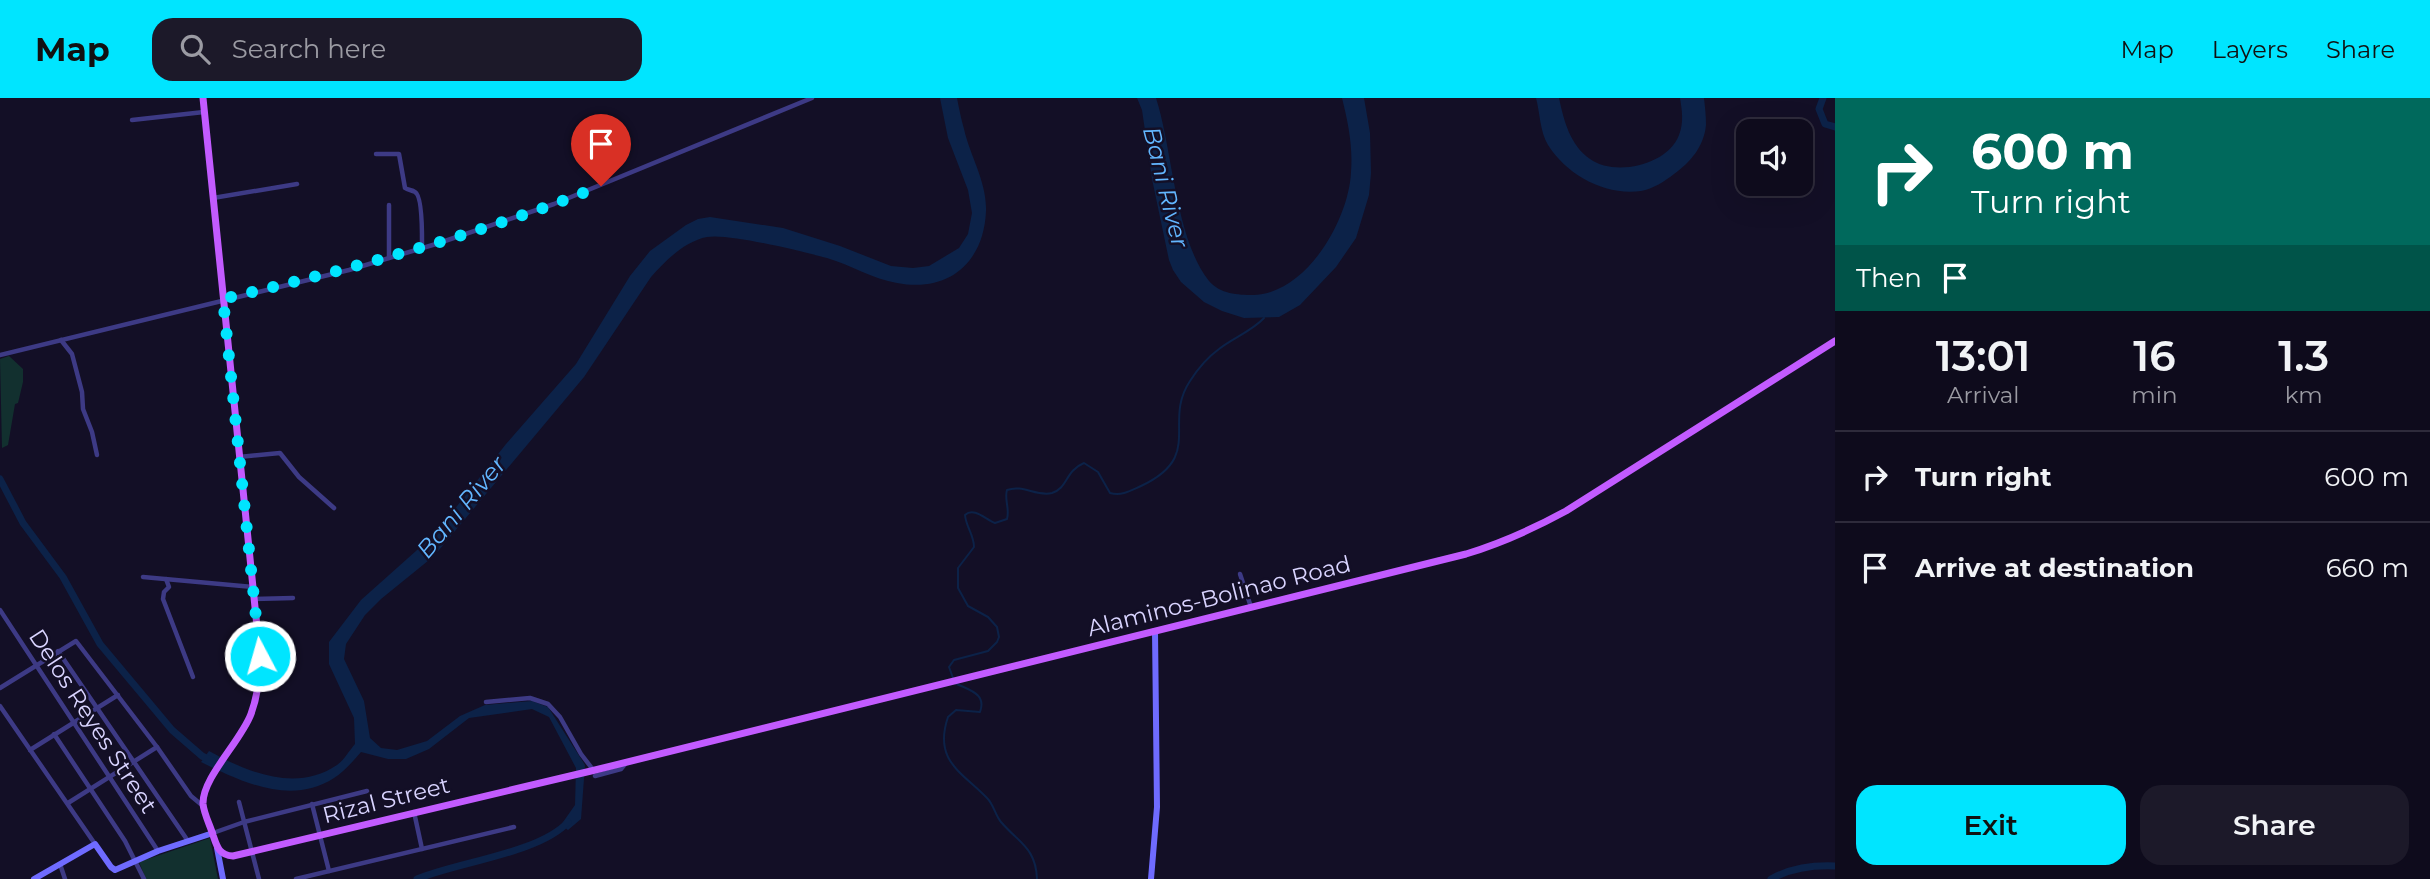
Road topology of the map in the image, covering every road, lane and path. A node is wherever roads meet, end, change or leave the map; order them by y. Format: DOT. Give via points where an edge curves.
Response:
graph roads {
  1 [pos="203,98"];
  2 [pos="812,98"];
  3 [pos="204,113"];
  4 [pos="132,120"];
  5 [pos="376,154"];
  6 [pos="297,184"];
  7 [pos="213,198"];
  8 [pos="389,205"];
  9 [pos="422,248"];
  10 [pos="389,258"];
  11 [pos="223,299"];
  12 [pos="60,340"];
  13 [pos="1835,341"];
  14 [pos="0,355"];
  15 [pos="97,454"];
  16 [pos="239,457"];
  17 [pos="334,508"];
  18 [pos="1240,575"];
  19 [pos="143,577"];
  20 [pos="166,579"];
  21 [pos="253,587"];
  22 [pos="293,598"];
  23 [pos="254,599"];
  24 [pos="1251,608"];
  25 [pos="0,610"];
  26 [pos="1155,631"];
  27 [pos="58,652"];
  28 [pos="35,666"];
  29 [pos="193,677"];
  30 [pos="0,688"];
  31 [pos="118,695"];
  32 [pos="486,702"];
  33 [pos="0,706"];
  34 [pos="98,708"];
  35 [pos="74,723"];
  36 [pos="54,734"];
  37 [pos="157,747"];
  38 [pos="30,750"];
  39 [pos="135,762"];
  40 [pos="593,773"];
  41 [pos="110,776"];
  42 [pos="566,777"];
  43 [pos="91,789"];
  44 [pos="367,792"];
  45 [pos="239,802"];
  46 [pos="68,803"];
  47 [pos="312,804"];
  48 [pos="203,807"];
  49 [pos="414,812"];
  50 [pos="244,822"];
  51 [pos="514,827"];
  52 [pos="213,833"];
  53 [pos="320,836"];
  54 [pos="188,841"];
  55 [pos="95,844"];
  56 [pos="217,848"];
  57 [pos="422,849"];
  58 [pos="158,851"];
  59 [pos="251,852"];
  60 [pos="233,856"];
  61 [pos="136,860"];
  62 [pos="60,864"];
  63 [pos="220,866"];
  64 [pos="329,871"];
  65 [pos="48,875"];
  66 [pos="34,879"];
  67 [pos="65,879"];
  68 [pos="144,879"];
  69 [pos="223,879"];
  70 [pos="259,879"];
  71 [pos="296,879"];
  72 [pos="1151,879"];
  1 -- 3 [label="main road"];
  2 -- 9 [label="street" via="554,204"];
  3 -- 4 [label="street"];
  3 -- 7 [label="main road"];
  5 -- 9 [label="street" via="398,154 405,188 419,198"];
  6 -- 7 [label="street"];
  7 -- 11 [label="main road"];
  8 -- 10 [label="street"];
  9 -- 10 [label="street"];
  10 -- 11 [label="street"];
  11 -- 12 [label="street"];
  11 -- 16 [label="main road"];
  12 -- 14 [label="street"];
  12 -- 15 [label="street" via="72,354"];
  13 -- 24 [label="main road, Alaminos-Bolinao Road" via="1521,535 1466,554"];
  16 -- 17 [label="street" via="279,453"];
  16 -- 21 [label="main road"];
  18 -- 24 [label="street"];
  19 -- 20 [label="street"];
  20 -- 21 [label="street"];
  20 -- 29 [label="street" via="169,587 163,598"];
  21 -- 23 [label="main road"];
  22 -- 23 [label="street"];
  23 -- 48 [label="main road" via="260,677 252,713 206,789"];
  24 -- 26 [label="main road, Alaminos-Bolinao Road"];
  25 -- 28 [label="street, Delos Reyes Street"];
  26 -- 40 [label="main road, Alaminos-Bolinao Road"];
  26 -- 72 [label="main road" via="1157,807"];
  27 -- 28 [label="street"];
  27 -- 31 [label="street" via="76,641"];
  27 -- 34 [label="street"];
  28 -- 30 [label="street"];
  28 -- 35 [label="street, Delos Reyes Street"];
  31 -- 34 [label="street"];
  31 -- 37 [label="street"];
  32 -- 40 [label="street" via="530,698 548,704"];
  33 -- 38 [label="street"];
  34 -- 35 [label="street"];
  34 -- 39 [label="street"];
  35 -- 36 [label="street"];
  35 -- 41 [label="street, Delos Reyes Street"];
  36 -- 38 [label="street"];
  36 -- 43 [label="street"];
  37 -- 39 [label="street"];
  37 -- 48 [label="street"];
  38 -- 46 [label="street"];
  39 -- 41 [label="street"];
  39 -- 54 [label="street"];
  40 -- 42 [label="main road, Alaminos-Bolinao Road"];
  41 -- 43 [label="street"];
  41 -- 58 [label="street, Delos Reyes Street"];
  42 -- 49 [label="main road, Rizal Street"];
  43 -- 46 [label="street"];
  43 -- 61 [label="street"];
  44 -- 47 [label="street"];
  45 -- 50 [label="street"];
  46 -- 55 [label="street"];
  47 -- 50 [label="street"];
  47 -- 53 [label="street"];
  48 -- 52 [label="main road"];
  49 -- 53 [label="main road, Rizal Street"];
  49 -- 57 [label="street"];
  50 -- 52 [label="street"];
  50 -- 59 [label="street"];
  51 -- 57 [label="street"];
  52 -- 54 [label="main road"];
  52 -- 56 [label="main road"];
  53 -- 59 [label="main road, Rizal Street"];
  53 -- 64 [label="street"];
  54 -- 58 [label="main road"];
  55 -- 61 [label="main road" via="113,869"];
  55 -- 62 [label="main road"];
  56 -- 60 [label="main road"];
  56 -- 63 [label="main road"];
  57 -- 64 [label="street"];
  58 -- 61 [label="main road"];
  59 -- 60 [label="main road, Rizal Street"];
  59 -- 70 [label="street"];
  60 -- 63 [label="main road"];
  61 -- 68 [label="street"];
  62 -- 65 [label="main road"];
  62 -- 67 [label="street"];
  63 -- 69 [label="main road"];
  64 -- 71 [label="street"];
  65 -- 66 [label="main road"];
}
